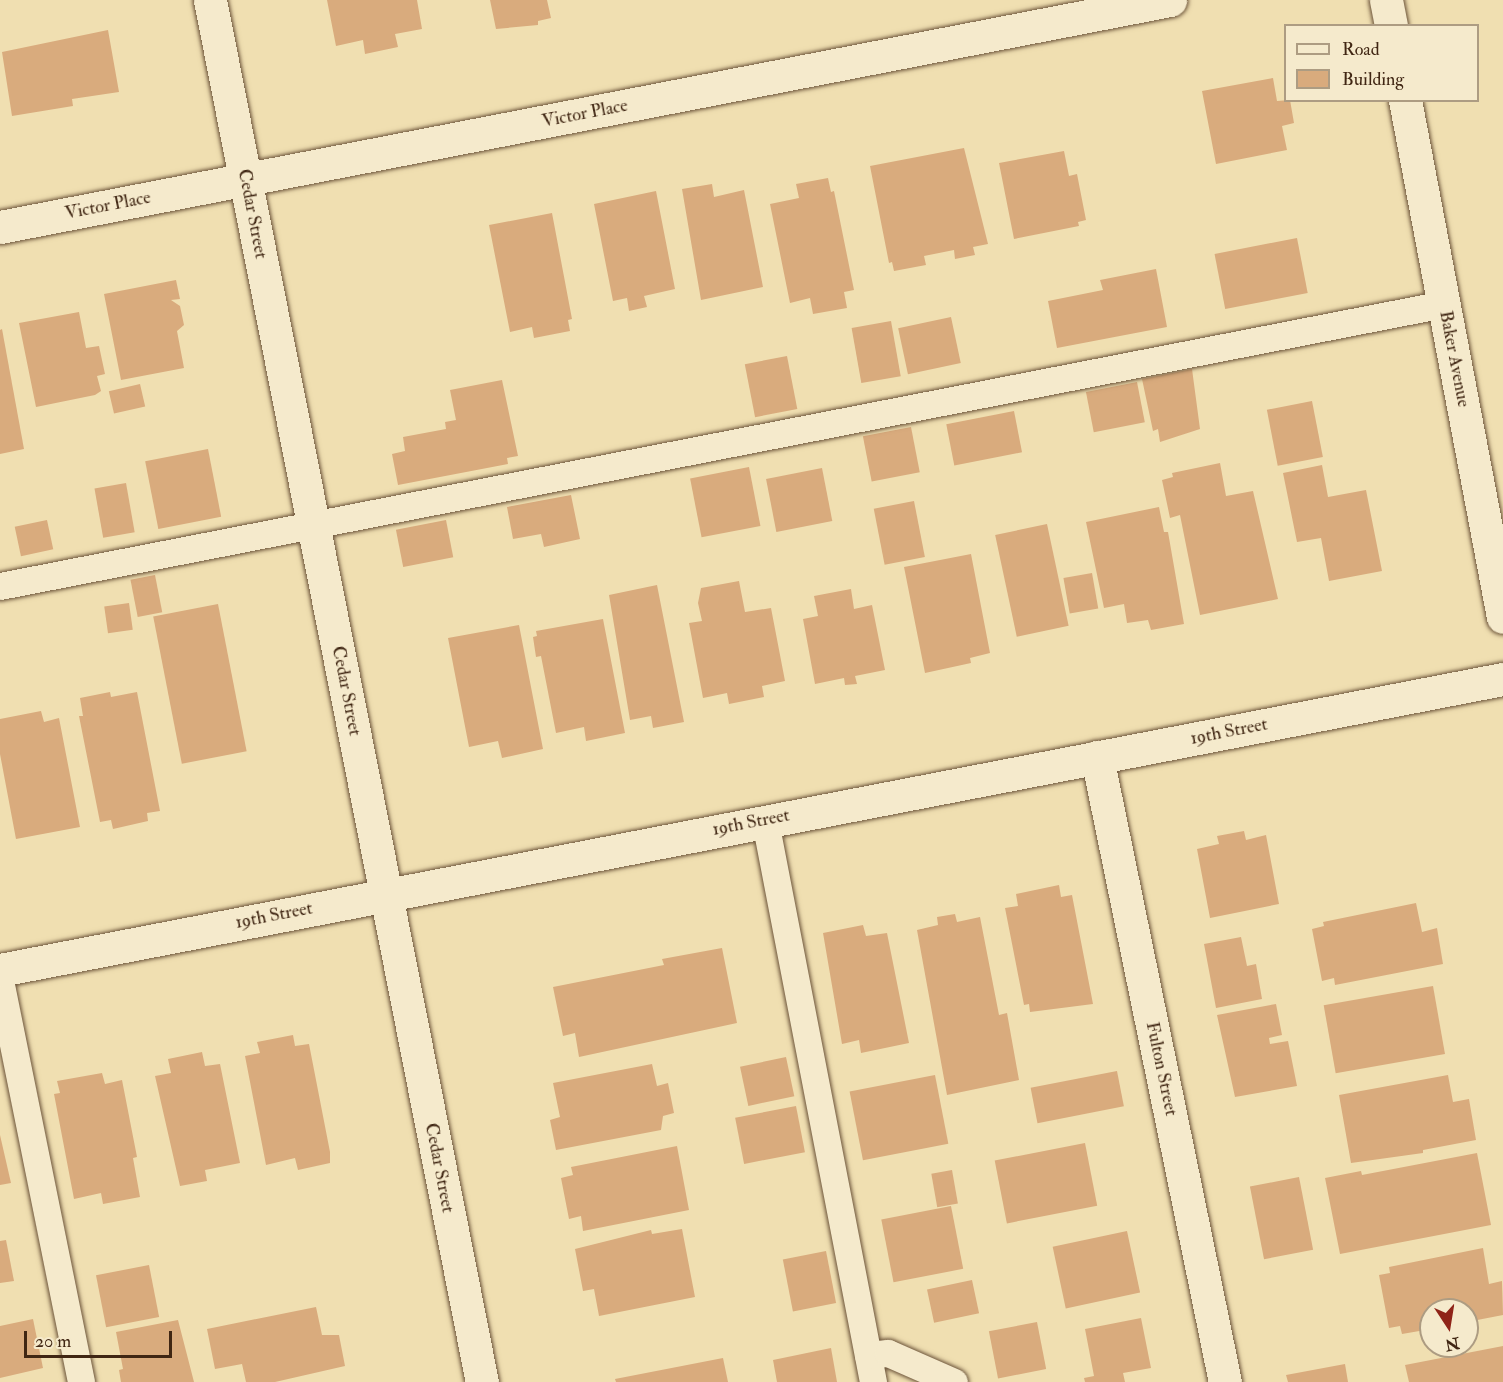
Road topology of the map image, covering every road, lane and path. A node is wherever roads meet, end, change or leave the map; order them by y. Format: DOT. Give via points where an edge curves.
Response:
graph roads {
  1 [pos="210,0"];
  2 [pos="1170,0"];
  3 [pos="1386,0"];
  4 [pos="1391,24"];
  5 [pos="1405,102"];
  6 [pos="245,179"];
  7 [pos="0,227"];
  8 [pos="1444,304"];
  9 [pos="313,525"];
  10 [pos="0,586"];
  11 [pos="1503,617"];
  12 [pos="1503,679"];
  13 [pos="1097,757"];
  14 [pos="765,821"];
  15 [pos="386,895"];
  16 [pos="0,970"];
  17 [pos="0,980"];
  18 [pos="868,1355"];
  19 [pos="81,1382"];
  20 [pos="482,1382"];
  21 [pos="873,1382"];
  22 [pos="954,1382"];
  23 [pos="1225,1382"];
  1 -- 6 [label="street, Cedar Street"];
  2 -- 6 [label="street, Victor Place"];
  3 -- 4 [label="street"];
  5 -- 8 [label="street, Baker Avenue"];
  6 -- 7 [label="street, Victor Place"];
  6 -- 9 [label="street, Cedar Street"];
  8 -- 9 [label="lane"];
  8 -- 11 [label="street, Baker Avenue"];
  9 -- 10 [label="lane"];
  9 -- 15 [label="street, Cedar Street"];
  12 -- 13 [label="street, 19th Street"];
  13 -- 14 [label="street, 19th Street"];
  13 -- 23 [label="street, Fulton Street"];
  14 -- 15 [label="street, 19th Street"];
  14 -- 18 [label="lane"];
  15 -- 16 [label="street, 19th Street"];
  15 -- 20 [label="street, Cedar Street"];
  17 -- 19 [label="lane"];
  18 -- 21 [label="lane"];
  18 -- 22 [label="lane" via="888,1353"];
}
